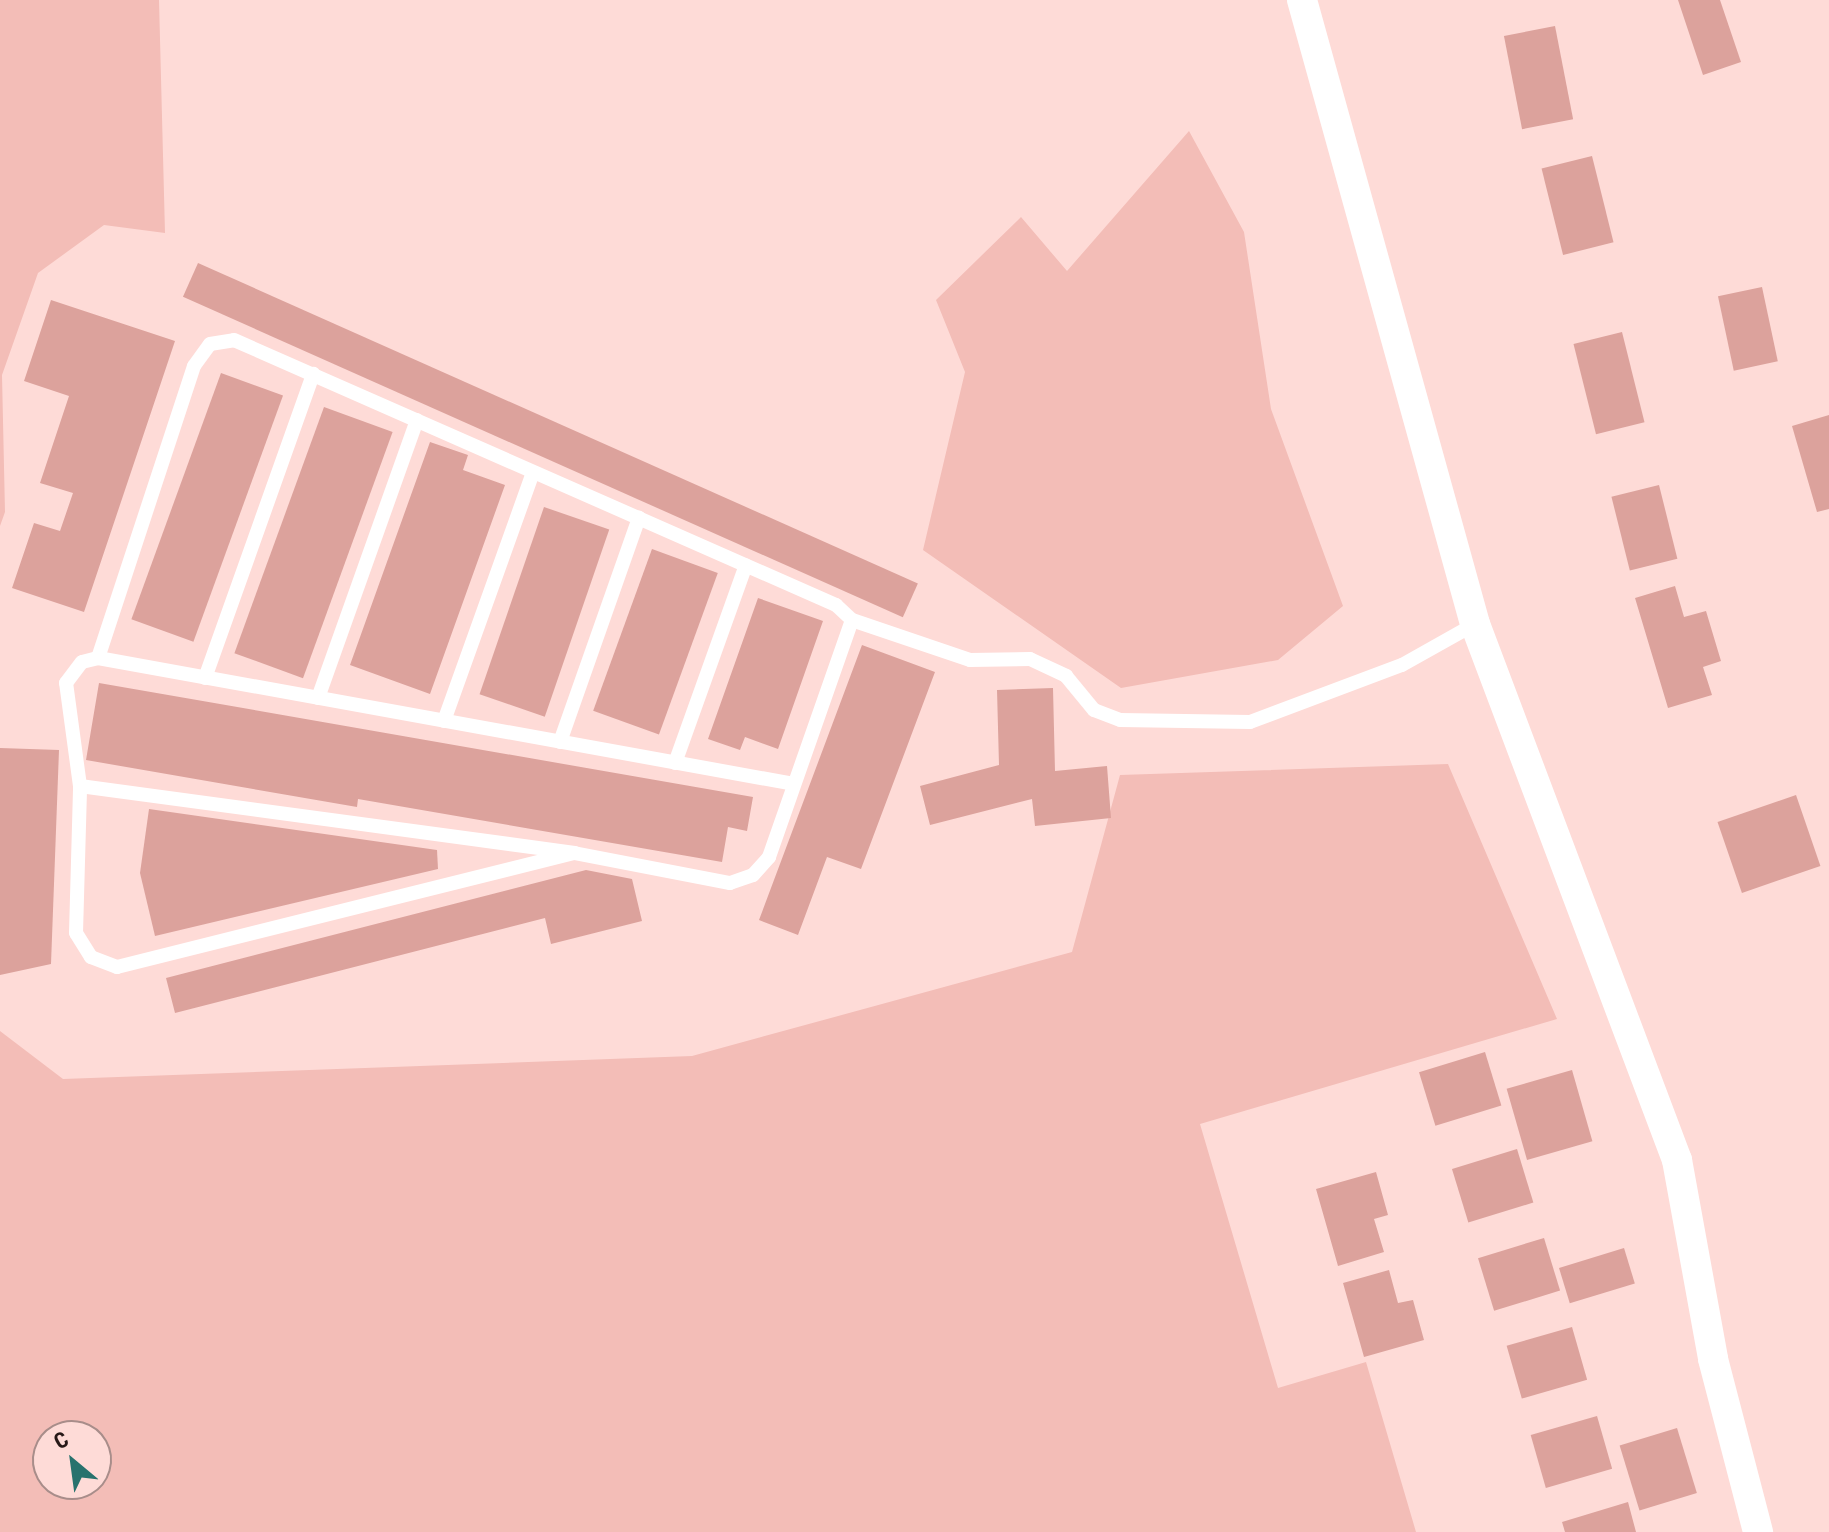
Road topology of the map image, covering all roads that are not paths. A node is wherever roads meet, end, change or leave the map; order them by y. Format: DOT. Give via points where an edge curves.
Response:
graph roads {
  1 [pos="1302,0"];
  2 [pos="313,374"];
  3 [pos="417,420"];
  4 [pos="533,472"];
  5 [pos="639,518"];
  6 [pos="746,565"];
  7 [pos="852,620"];
  8 [pos="1475,624"];
  9 [pos="98,658"];
  10 [pos="205,678"];
  11 [pos="318,698"];
  12 [pos="444,721"];
  13 [pos="560,742"];
  14 [pos="675,763"];
  15 [pos="794,784"];
  16 [pos="80,786"];
  17 [pos="574,853"];
  18 [pos="1758,1532"];
  1 -- 8 [label="street"];
  2 -- 3 [label="lane"];
  2 -- 9 [label="lane" via="234,340 210,344 194,366"];
  2 -- 10 [label="lane"];
  3 -- 4 [label="lane"];
  3 -- 11 [label="lane"];
  4 -- 5 [label="lane"];
  4 -- 12 [label="lane"];
  5 -- 6 [label="lane"];
  5 -- 13 [label="lane"];
  6 -- 7 [label="lane" via="836,605"];
  6 -- 14 [label="lane"];
  7 -- 8 [label="lane" via="970,660 1030,659 1066,676 1094,710 1120,720 1250,722 1402,665"];
  7 -- 15 [label="lane"];
  8 -- 18 [label="street" via="1677,1160 1713,1359"];
  9 -- 10 [label="lane"];
  9 -- 16 [label="lane" via="82,662 66,683 73,765"];
  10 -- 11 [label="lane"];
  11 -- 12 [label="lane"];
  12 -- 13 [label="lane"];
  13 -- 14 [label="lane"];
  14 -- 15 [label="lane"];
  15 -- 17 [label="lane" via="769,857 753,875 730,883"];
  16 -- 17 [label="lane"];
  16 -- 17 [label="lane" via="76,933 91,957 117,967"];
}
